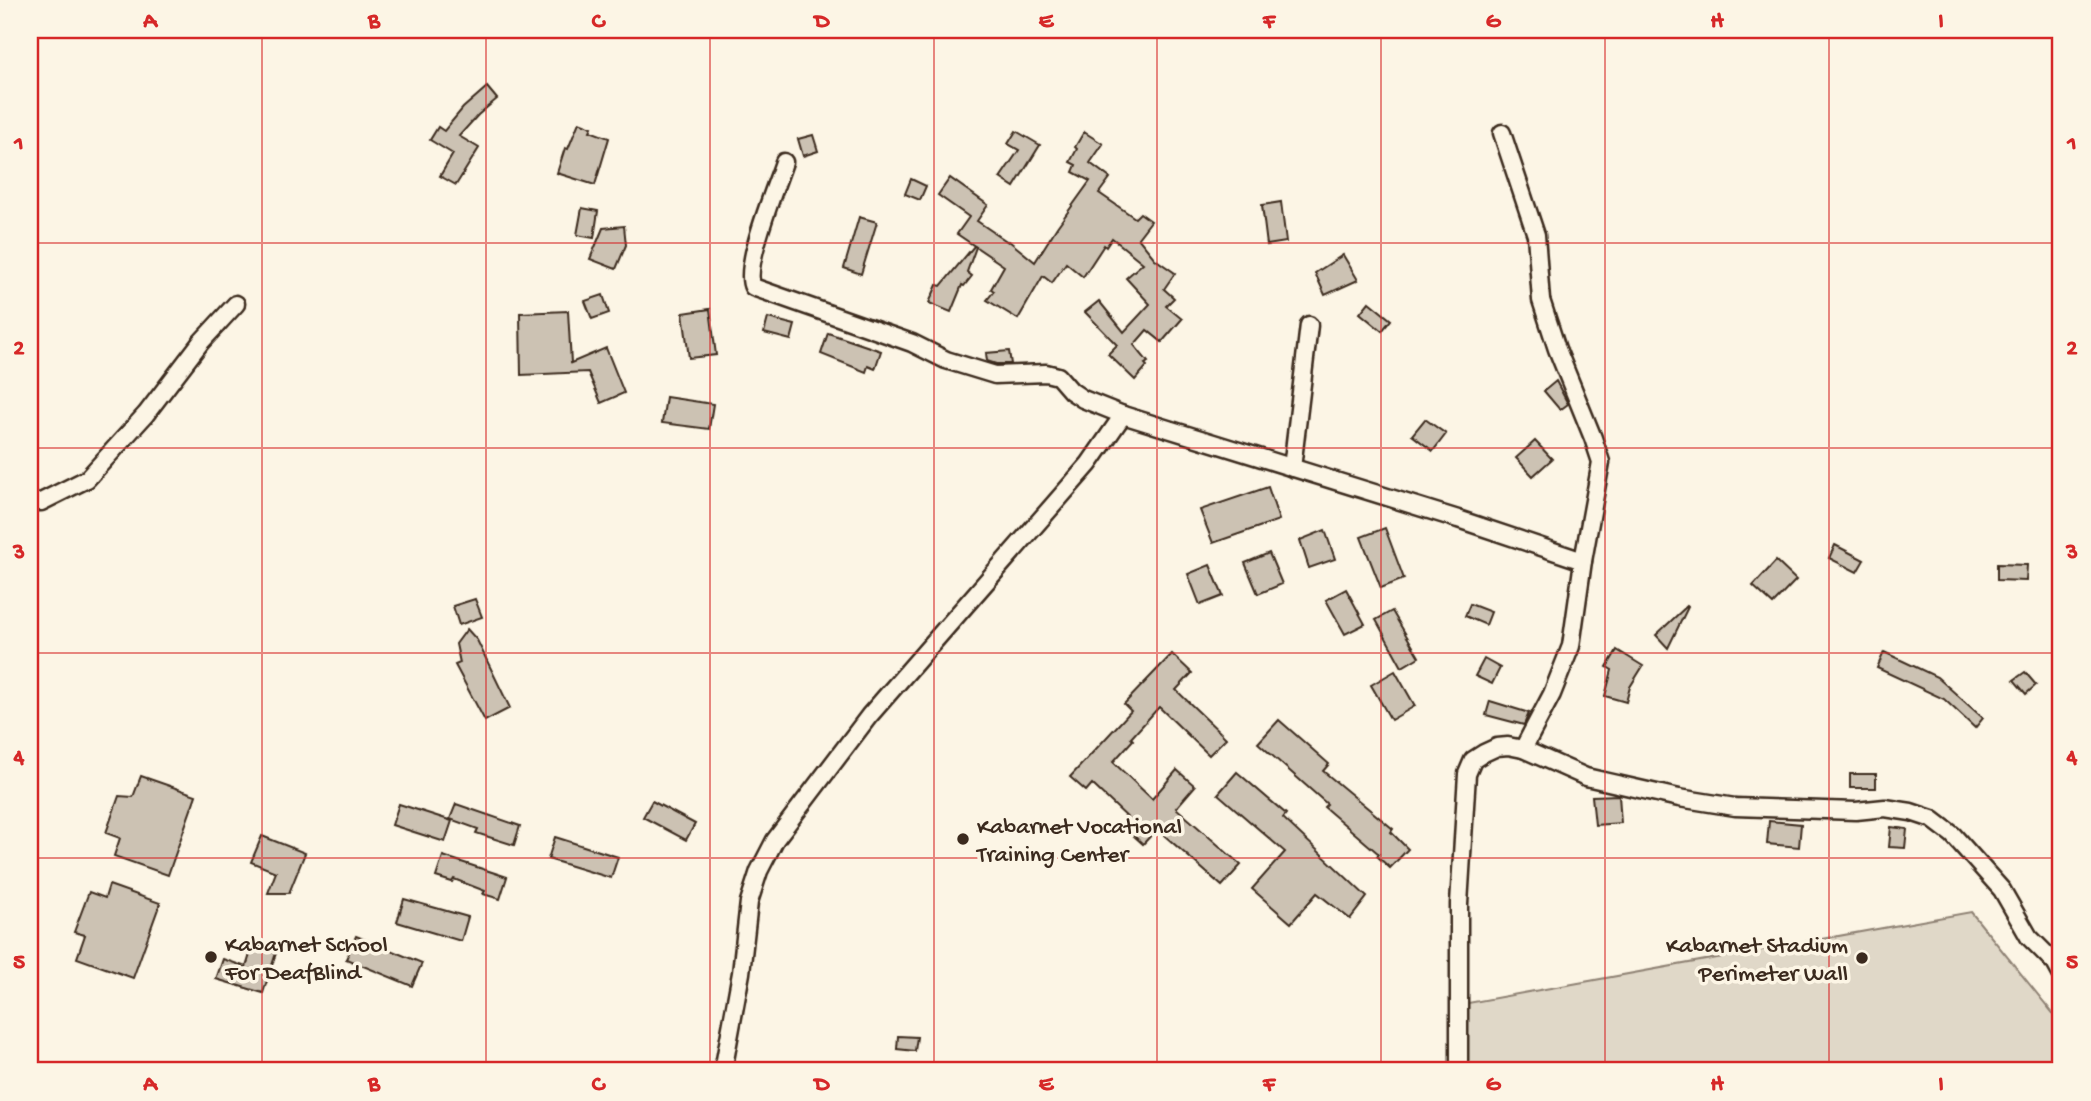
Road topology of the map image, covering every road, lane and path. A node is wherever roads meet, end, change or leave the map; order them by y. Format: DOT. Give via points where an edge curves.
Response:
graph roads {
  1 [pos="1502,132"];
  2 [pos="784,162"];
  3 [pos="236,304"];
  4 [pos="1309,325"];
  5 [pos="1123,415"];
  6 [pos="1292,468"];
  7 [pos="30,502"];
  8 [pos="1583,561"];
  9 [pos="1523,749"];
  10 [pos="2061,974"];
  11 [pos="723,1071"];
  12 [pos="1459,1071"];
  1 -- 8 [label="street" via="1536,235 1541,300 1601,462"];
  2 -- 5 [label="street" via="754,253 753,288 995,375 1058,376 1083,399"];
  3 -- 7 [label="street" via="87,479 41,502"];
  4 -- 6 [label="street"];
  5 -- 6 [label="street"];
  5 -- 11 [label="street" via="1088,464 869,716 775,840 749,902"];
  6 -- 8 [label="street"];
  8 -- 9 [label="street" via="1571,646"];
  9 -- 10 [label="street" via="1586,777 1679,798 1735,807 1885,808 1931,819 1953,835 2002,890 2029,937"];
  9 -- 12 [label="street" via="1497,747 1473,760 1466,774 1459,904"];
}
